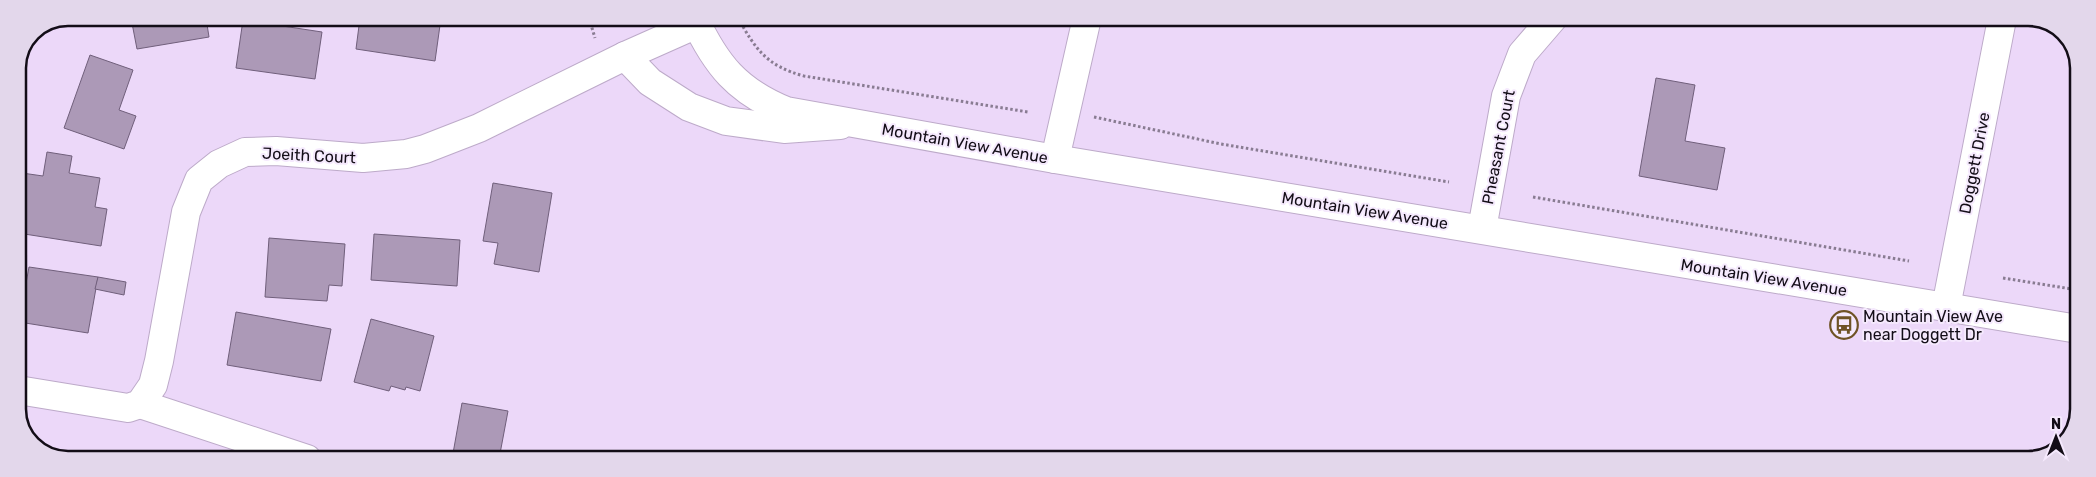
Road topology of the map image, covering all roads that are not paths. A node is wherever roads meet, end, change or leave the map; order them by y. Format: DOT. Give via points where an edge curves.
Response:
graph roads {
  1 [pos="685,26"];
  2 [pos="698,26"];
  3 [pos="1085,26"];
  4 [pos="1545,26"];
  5 [pos="2000,26"];
  6 [pos="625,56"];
  7 [pos="859,124"];
  8 [pos="1055,159"];
  9 [pos="1482,229"];
  10 [pos="1946,307"];
  11 [pos="2070,328"];
  12 [pos="26,391"];
  13 [pos="140,404"];
  14 [pos="283,451"];
  1 -- 6 [label="street, Joeith Court"];
  2 -- 7 [label="street, Mountain View Avenue" via="722,65 740,86 764,102 786,111"];
  3 -- 8 [label="street"];
  4 -- 9 [label="street, Pheasant Court" via="1522,54 1506,96"];
  5 -- 10 [label="street, Doggett Drive"];
  6 -- 7 [label="street" via="650,82 689,108 726,121 784,129"];
  6 -- 13 [label="street, Joeith Court" via="479,128 416,151 363,158 276,151 245,152 219,164 199,180 186,212 159,361 153,385"];
  7 -- 8 [label="street, Mountain View Avenue"];
  8 -- 9 [label="street, Mountain View Avenue"];
  9 -- 10 [label="street, Mountain View Avenue"];
  10 -- 11 [label="street, Mountain View Avenue"];
  12 -- 13 [label="street" via="128,408"];
  13 -- 14 [label="street"];
}
